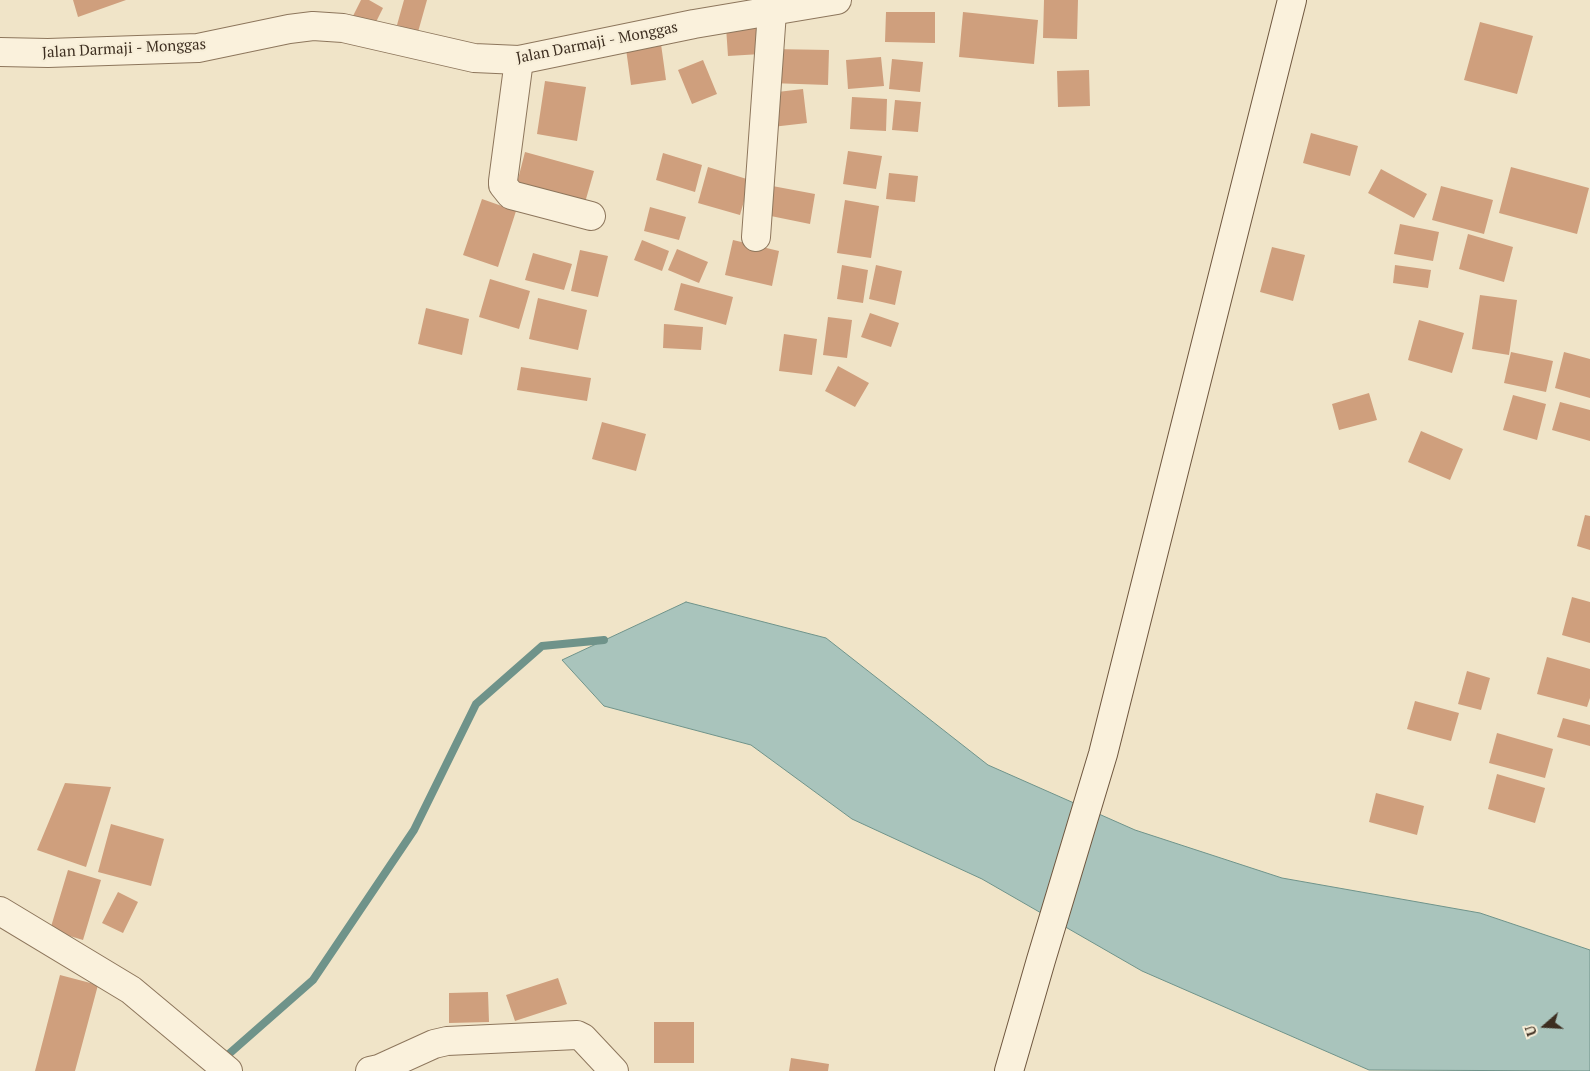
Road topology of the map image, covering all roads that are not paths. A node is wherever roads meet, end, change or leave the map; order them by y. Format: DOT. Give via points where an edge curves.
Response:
graph roads {
  1 [pos="837,0"];
  2 [pos="1292,0"];
  3 [pos="772,12"];
  4 [pos="0,52"];
  5 [pos="519,60"];
  6 [pos="591,216"];
  7 [pos="756,237"];
  8 [pos="0,911"];
  9 [pos="228,1071"];
  10 [pos="370,1071"];
  11 [pos="614,1071"];
  12 [pos="1009,1071"];
  1 -- 3 [label="street, Jalan Darmaji - Monggas"];
  2 -- 12 [label="street" via="1103,754"];
  3 -- 5 [label="street, Jalan Darmaji - Monggas" via="694,24"];
  3 -- 7 [label="street"];
  4 -- 5 [label="street, Jalan Darmaji - Monggas" via="198,48 313,26 343,28 474,58"];
  5 -- 6 [label="street" via="503,185 512,195"];
  8 -- 9 [label="street" via="131,990"];
  10 -- 11 [label="street" via="447,1041 577,1035"];
}
